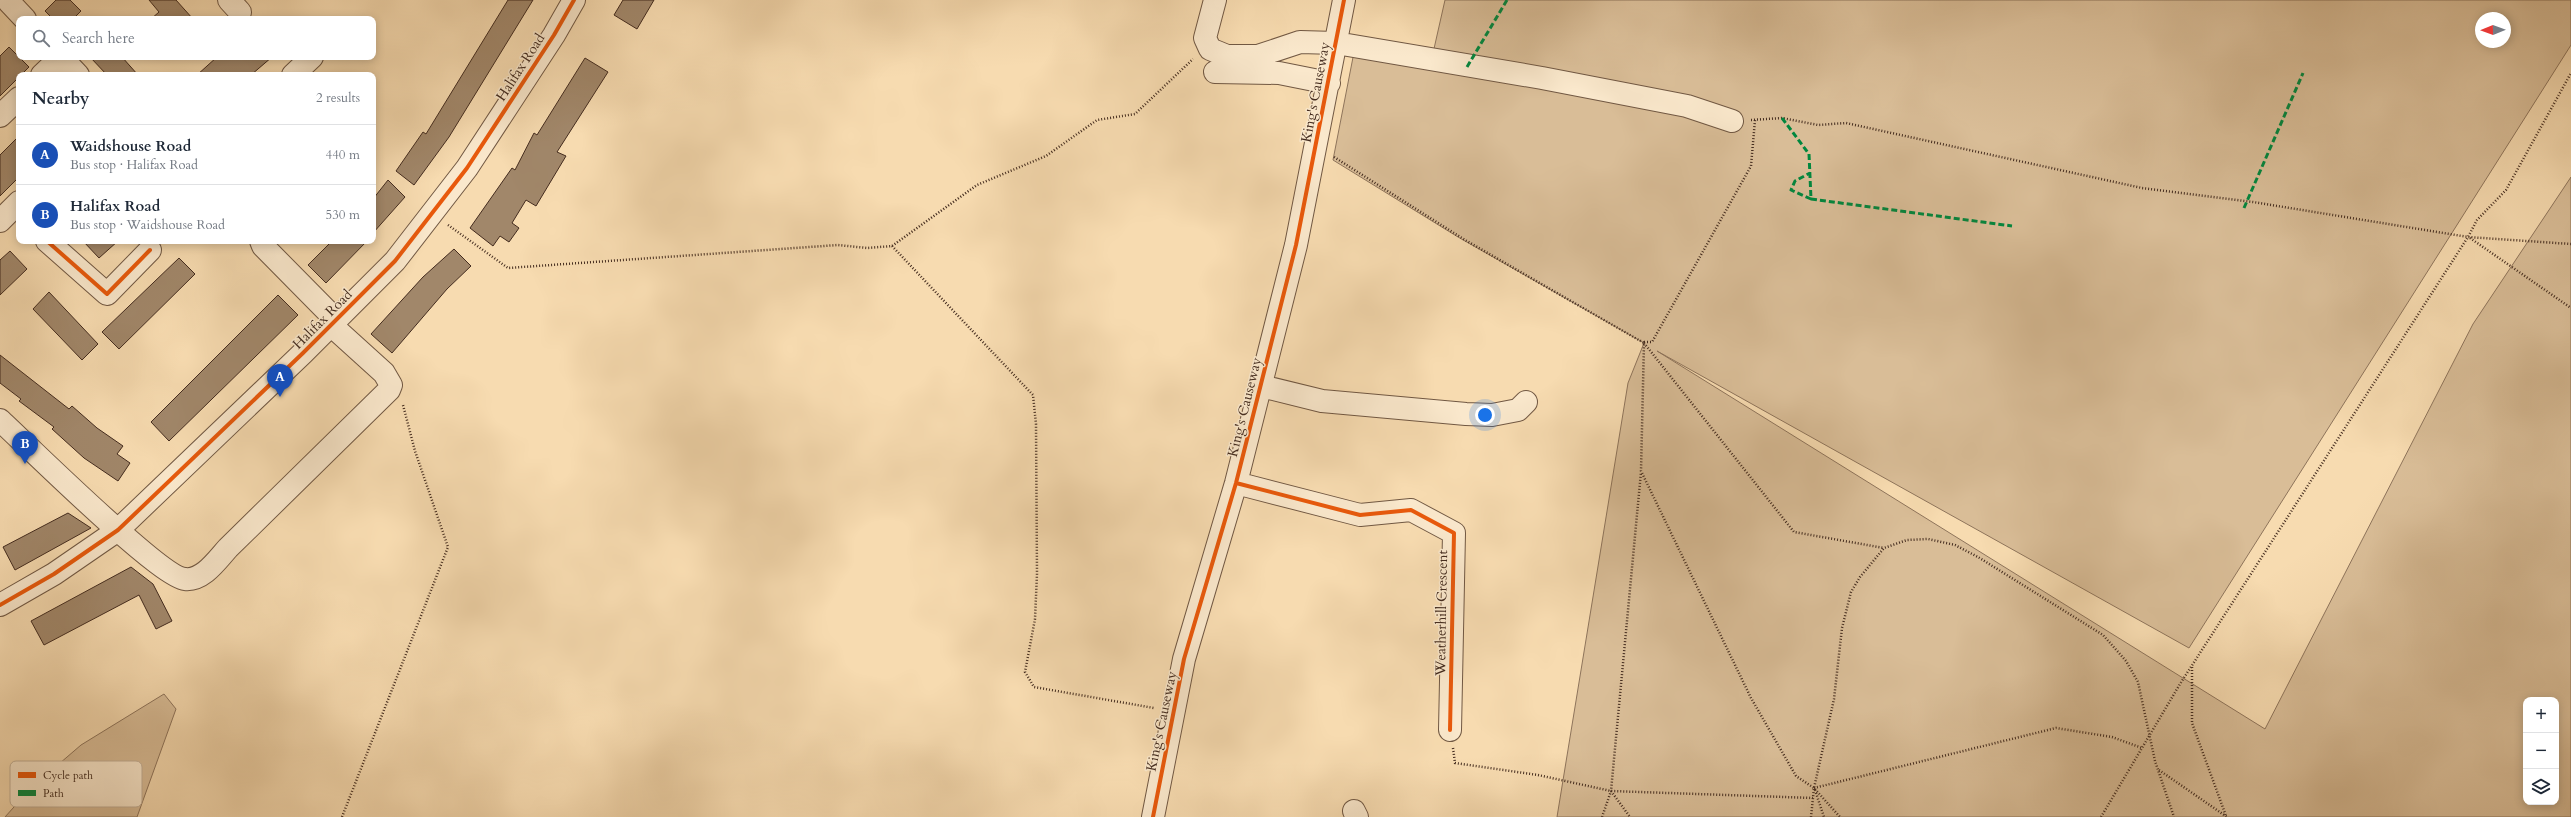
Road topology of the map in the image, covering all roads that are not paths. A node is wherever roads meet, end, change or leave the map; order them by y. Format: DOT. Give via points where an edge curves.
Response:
graph roads {
  1 [pos="574,0"];
  2 [pos="1215,0"];
  3 [pos="1344,0"];
  4 [pos="6,4"];
  5 [pos="21,16"];
  6 [pos="1336,43"];
  7 [pos="58,60"];
  8 [pos="64,60"];
  9 [pos="309,60"];
  10 [pos="45,72"];
  11 [pos="75,72"];
  12 [pos="297,72"];
  13 [pos="1215,72"];
  14 [pos="1329,83"];
  15 [pos="16,101"];
  16 [pos="0,116"];
  17 [pos="1732,121"];
  18 [pos="50,244"];
  19 [pos="263,244"];
  20 [pos="150,250"];
  21 [pos="334,322"];
  22 [pos="1261,386"];
  23 [pos="1526,402"];
  24 [pos="0,420"];
  25 [pos="1236,484"];
  26 [pos="118,530"];
  27 [pos="0,605"];
  28 [pos="1450,730"];
  29 [pos="1153,817"];
  1 -- 21 [label="street, Halifax Road" via="467,168 395,261"];
  2 -- 6 [label="street" via="1205,38 1210,49 1227,56 1258,56 1300,42"];
  3 -- 6 [label="street, King's Causeway"];
  4 -- 5 [label="street"];
  6 -- 14 [label="street, King's Causeway"];
  6 -- 17 [label="street" via="1688,106"];
  7 -- 10 [label="street"];
  8 -- 11 [label="street"];
  9 -- 12 [label="street"];
  13 -- 14 [label="street" via="1279,73"];
  14 -- 22 [label="street, King's Causeway" via="1296,245"];
  15 -- 16 [label="street"];
  18 -- 20 [label="street" via="107,294"];
  19 -- 21 [label="street"];
  21 -- 26 [label="street, Halifax Road"];
  21 -- 26 [label="street" via="384,373 391,385 390,390 211,567 199,576 185,579 170,574"];
  22 -- 23 [label="street" via="1322,400 1466,414 1492,415 1518,410"];
  22 -- 25 [label="street, King's Causeway"];
  24 -- 26 [label="street"];
  25 -- 28 [label="street, Weatherhill Crescent" via="1360,515 1411,510 1454,533"];
  25 -- 29 [label="street, King's Causeway" via="1184,660"];
  26 -- 27 [label="street, Halifax Road" via="54,574"];
}
